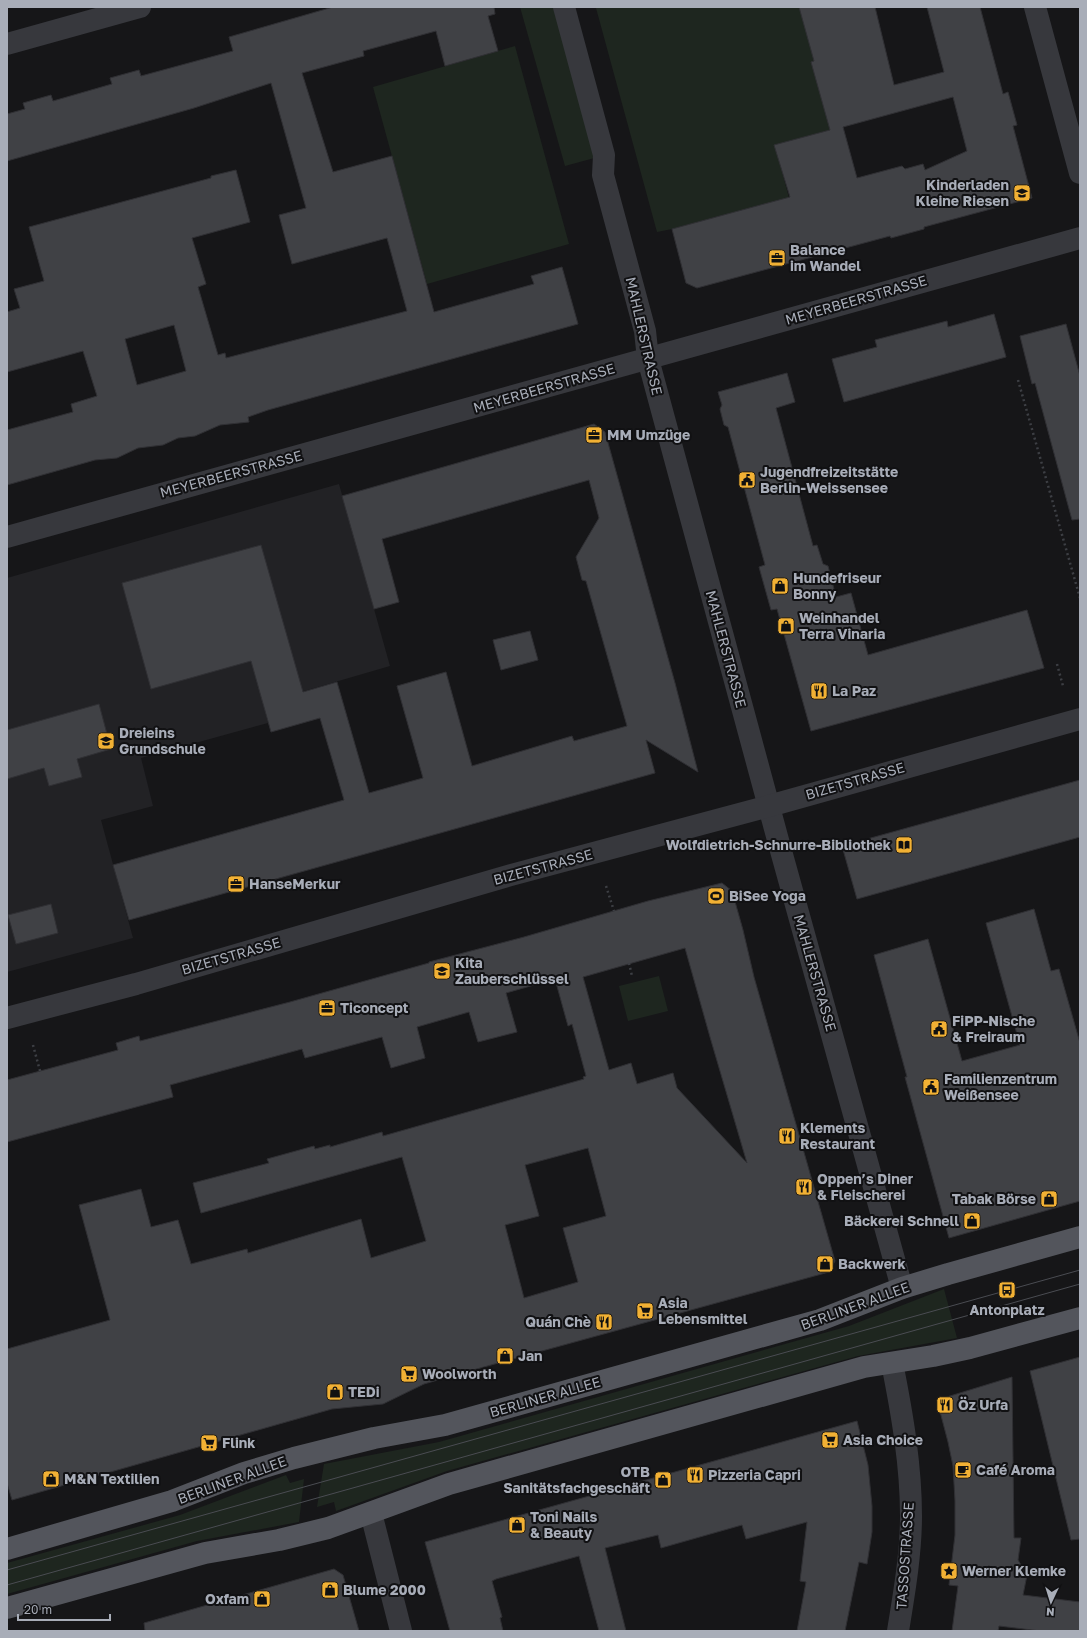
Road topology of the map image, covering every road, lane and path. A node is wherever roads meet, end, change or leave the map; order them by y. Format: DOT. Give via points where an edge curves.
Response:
graph roads {
  1 [pos="140,7"];
  2 [pos="564,7"];
  3 [pos="1035,7"];
  4 [pos="7,44"];
  5 [pos="1080,173"];
  6 [pos="1080,238"];
  7 [pos="648,359"];
  8 [pos="1018,380"];
  9 [pos="7,537"];
  10 [pos="1080,598"];
  11 [pos="1057,664"];
  12 [pos="1063,686"];
  13 [pos="1080,719"];
  14 [pos="769,806"];
  15 [pos="606,886"];
  16 [pos="614,911"];
  17 [pos="629,964"];
  18 [pos="632,976"];
  19 [pos="7,1018"];
  20 [pos="34,1045"];
  21 [pos="40,1071"];
  22 [pos="1080,1237"];
  23 [pos="902,1288"];
  24 [pos="1080,1318"];
  25 [pos="892,1363"];
  26 [pos="371,1513"];
  27 [pos="7,1548"];
  28 [pos="7,1608"];
  29 [pos="401,1631"];
  30 [pos="898,1631"];
  1 -- 4 [label="street"];
  2 -- 7 [label="street, MAHLERSTRASSE" via="604,155 603,175 645,331"];
  3 -- 5 [label="street"];
  6 -- 7 [label="street, MEYERBEERSTRASSE"];
  7 -- 9 [label="street, MEYERBEERSTRASSE"];
  7 -- 14 [label="street, MAHLERSTRASSE"];
  8 -- 10 [label="path"];
  11 -- 12 [label="path"];
  13 -- 14 [label="street, BIZETSTRASSE"];
  14 -- 19 [label="street, BIZETSTRASSE" via="505,877 142,982"];
  14 -- 23 [label="street, MAHLERSTRASSE"];
  15 -- 16 [label="path"];
  17 -- 18 [label="path"];
  20 -- 21 [label="path"];
  22 -- 23 [label="main road, BERLINER ALLEE"];
  23 -- 27 [label="main road, BERLINER ALLEE" via="820,1320 445,1426 374,1438 294,1458 244,1473 172,1501"];
  24 -- 25 [label="main road" via="970,1348"];
  25 -- 26 [label="main road" via="864,1368 449,1484"];
  25 -- 30 [label="street, TASSOSTRASSE" via="909,1472 911,1517 905,1592"];
  26 -- 28 [label="main road" via="328,1528 205,1553"];
  26 -- 29 [label="street"];
}
